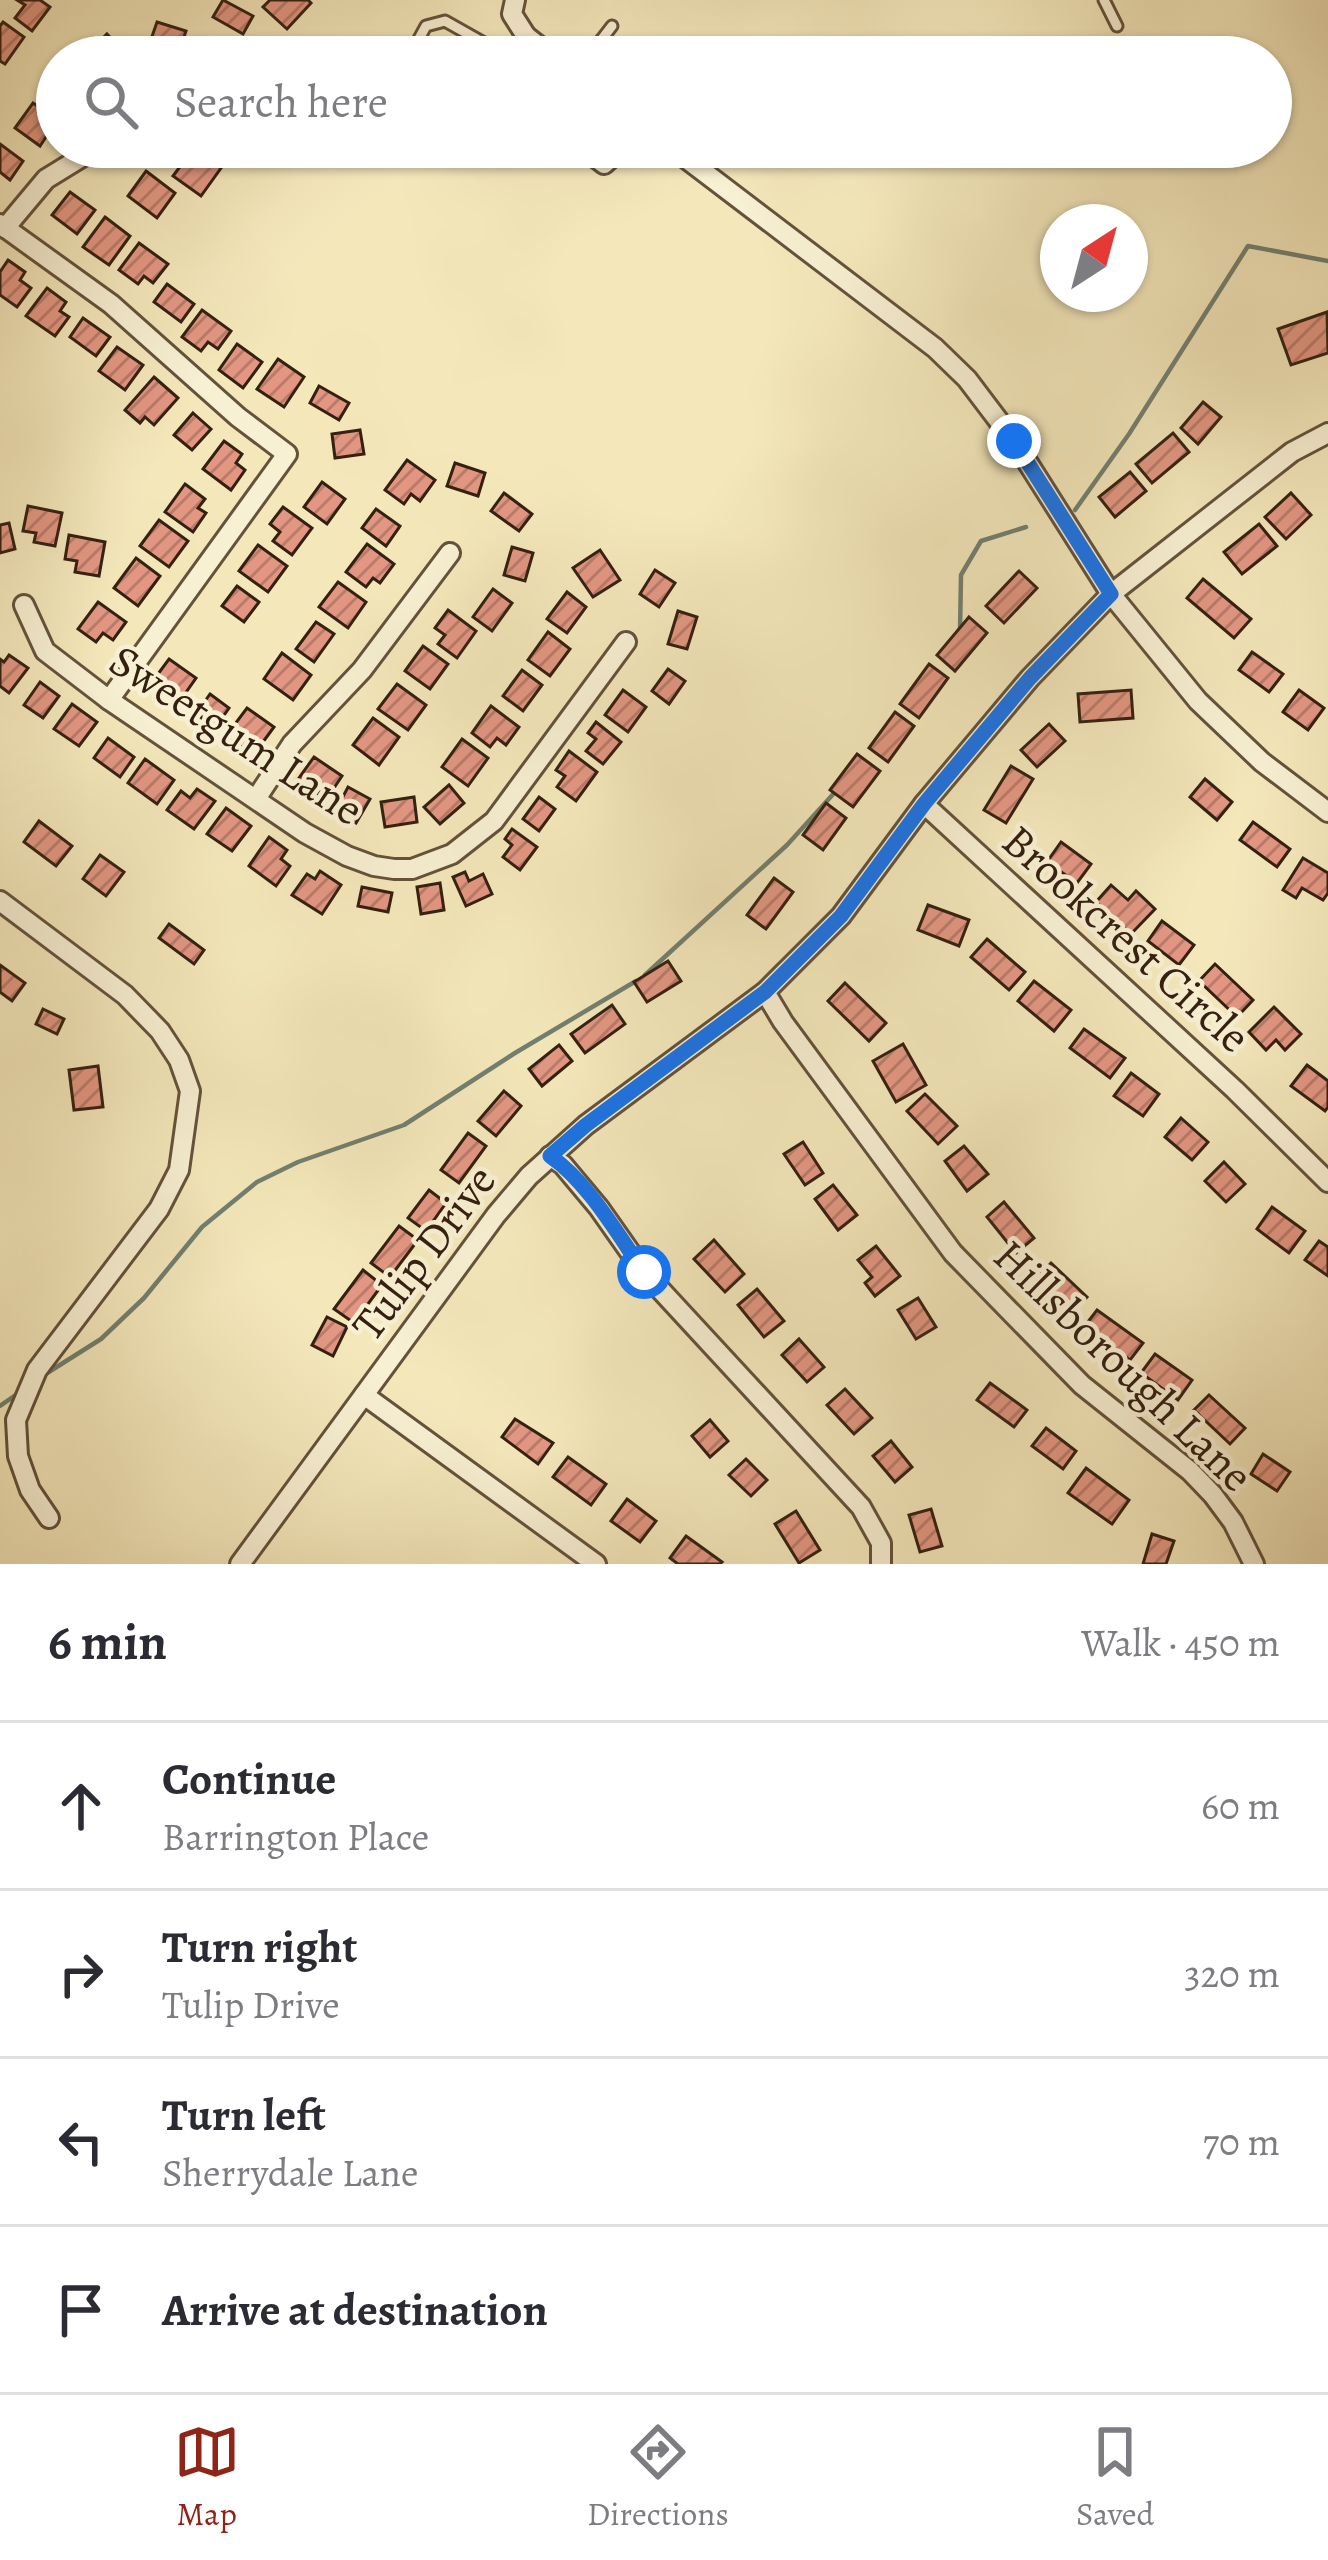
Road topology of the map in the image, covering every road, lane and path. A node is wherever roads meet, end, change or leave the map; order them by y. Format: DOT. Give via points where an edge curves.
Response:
graph roads {
  1 [pos="515,0"];
  2 [pos="1104,0"];
  3 [pos="612,26"];
  4 [pos="1117,26"];
  5 [pos="421,36"];
  6 [pos="474,36"];
  7 [pos="526,36"];
  8 [pos="604,36"];
  9 [pos="64,168"];
  10 [pos="698,168"];
  11 [pos="3,226"];
  12 [pos="1328,433"];
  13 [pos="450,553"];
  14 [pos="1111,594"];
  15 [pos="24,604"];
  16 [pos="626,642"];
  17 [pos="109,700"];
  18 [pos="256,800"];
  19 [pos="924,804"];
  20 [pos="1328,812"];
  21 [pos="0,901"];
  22 [pos="765,992"];
  23 [pos="550,1156"];
  24 [pos="1328,1182"];
  25 [pos="364,1395"];
  26 [pos="49,1518"];
  27 [pos="240,1564"];
  28 [pos="596,1564"];
  29 [pos="881,1564"];
  30 [pos="1254,1564"];
  1 -- 7 [label="street" via="512,14"];
  2 -- 4 [label="lane"];
  3 -- 8 [label="lane"];
  5 -- 6 [label="lane" via="445,20"];
  9 -- 11 [label="street"];
  10 -- 14 [label="street" via="967,379"];
  11 -- 17 [label="street" via="110,304 287,454"];
  12 -- 14 [label="street, Tulip Drive" via="1292,452"];
  13 -- 18 [label="street" via="362,670 292,744"];
  14 -- 19 [label="street, Tulip Drive"];
  14 -- 20 [label="street" via="1198,701"];
  15 -- 17 [label="street, Sweetgum Lane" via="45,651"];
  16 -- 18 [label="street, Sweetgum Lane" via="494,821 452,854 412,869 374,866"];
  17 -- 18 [label="street, Sweetgum Lane"];
  19 -- 22 [label="street, Tulip Drive" via="841,916"];
  19 -- 24 [label="street, Brookcrest Circle"];
  21 -- 26 [label="street" via="137,1007 179,1060 190,1091 179,1170 159,1209 38,1370 16,1420 29,1490"];
  22 -- 23 [label="street, Tulip Drive"];
  22 -- 30 [label="street, Hillsborough Lane" via="953,1253 1082,1385 1190,1471 1234,1522"];
  23 -- 25 [label="street, Tulip Drive" via="496,1215"];
  23 -- 29 [label="street" via="644,1272 861,1507 881,1543"];
  25 -- 27 [label="street, Tulip Drive"];
  25 -- 28 [label="street"];
}
